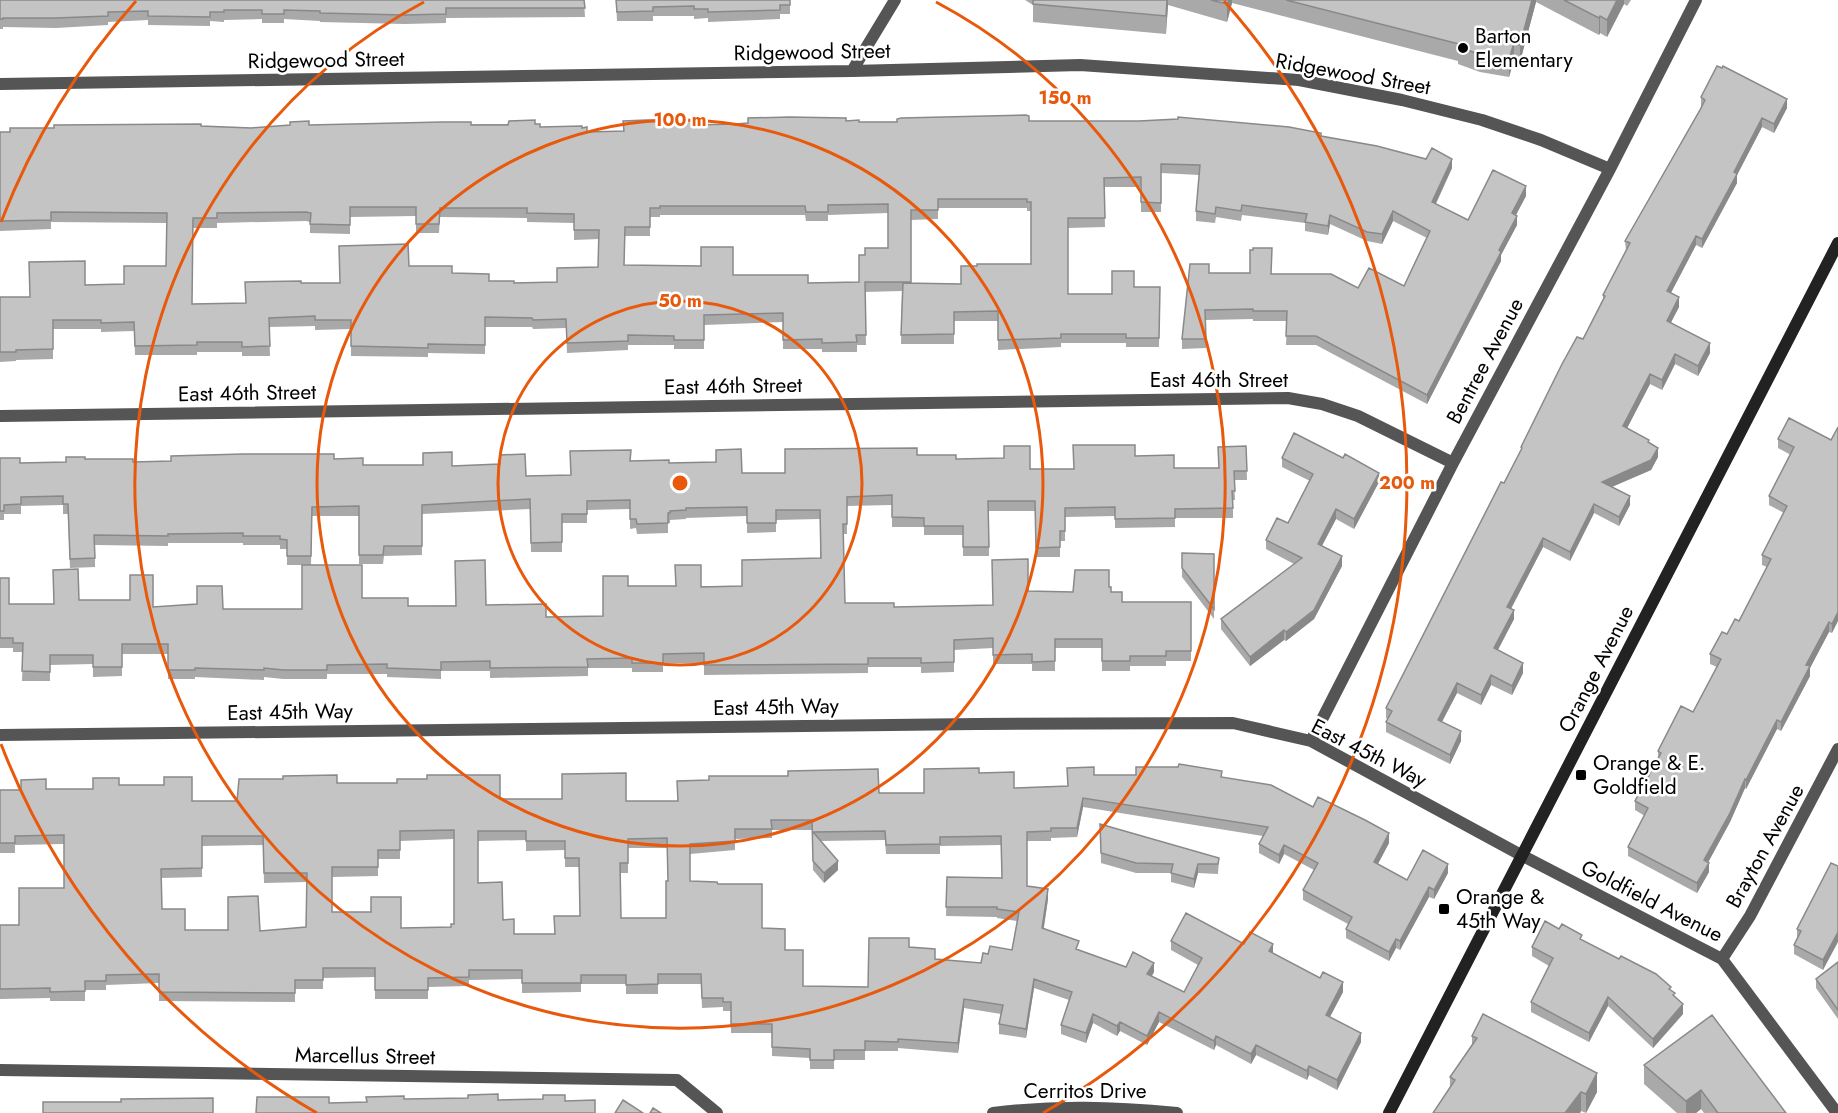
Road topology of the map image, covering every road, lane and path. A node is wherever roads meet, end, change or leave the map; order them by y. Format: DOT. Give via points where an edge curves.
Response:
graph roads {
  1 [pos="895,0"];
  2 [pos="1696,0"];
  3 [pos="852,71"];
  4 [pos="0,84"];
  5 [pos="1610,169"];
  6 [pos="1838,243"];
  7 [pos="0,416"];
  8 [pos="1453,463"];
  9 [pos="0,735"];
  10 [pos="1311,741"];
  11 [pos="1838,749"];
  12 [pos="1521,855"];
  13 [pos="1722,959"];
  14 [pos="0,1070"];
  15 [pos="717,1113"];
  16 [pos="993,1113"];
  17 [pos="1177,1113"];
  18 [pos="1389,1113"];
  19 [pos="1837,1113"];
  1 -- 3 [label="street"];
  2 -- 5 [label="street, Bentree Avenue"];
  3 -- 4 [label="street, Ridgewood Street"];
  3 -- 5 [label="street, Ridgewood Street" via="1080,65 1299,80 1482,120"];
  5 -- 8 [label="street, Bentree Avenue"];
  6 -- 12 [label="street, Orange Avenue"];
  7 -- 8 [label="street, East 46th Street" via="1288,398 1358,416"];
  8 -- 10 [label="street, Bentree Avenue"];
  9 -- 10 [label="street, East 45th Way" via="1233,723"];
  10 -- 12 [label="street, East 45th Way"];
  11 -- 13 [label="street, Brayton Avenue"];
  12 -- 13 [label="street, Goldfield Avenue"];
  12 -- 18 [label="street, Orange Avenue"];
  13 -- 19 [label="street, Goldfield Avenue"];
  14 -- 15 [label="street, Marcellus Street" via="677,1080"];
  16 -- 17 [label="street, Cerritos Drive" via="1102,1107"];
}
